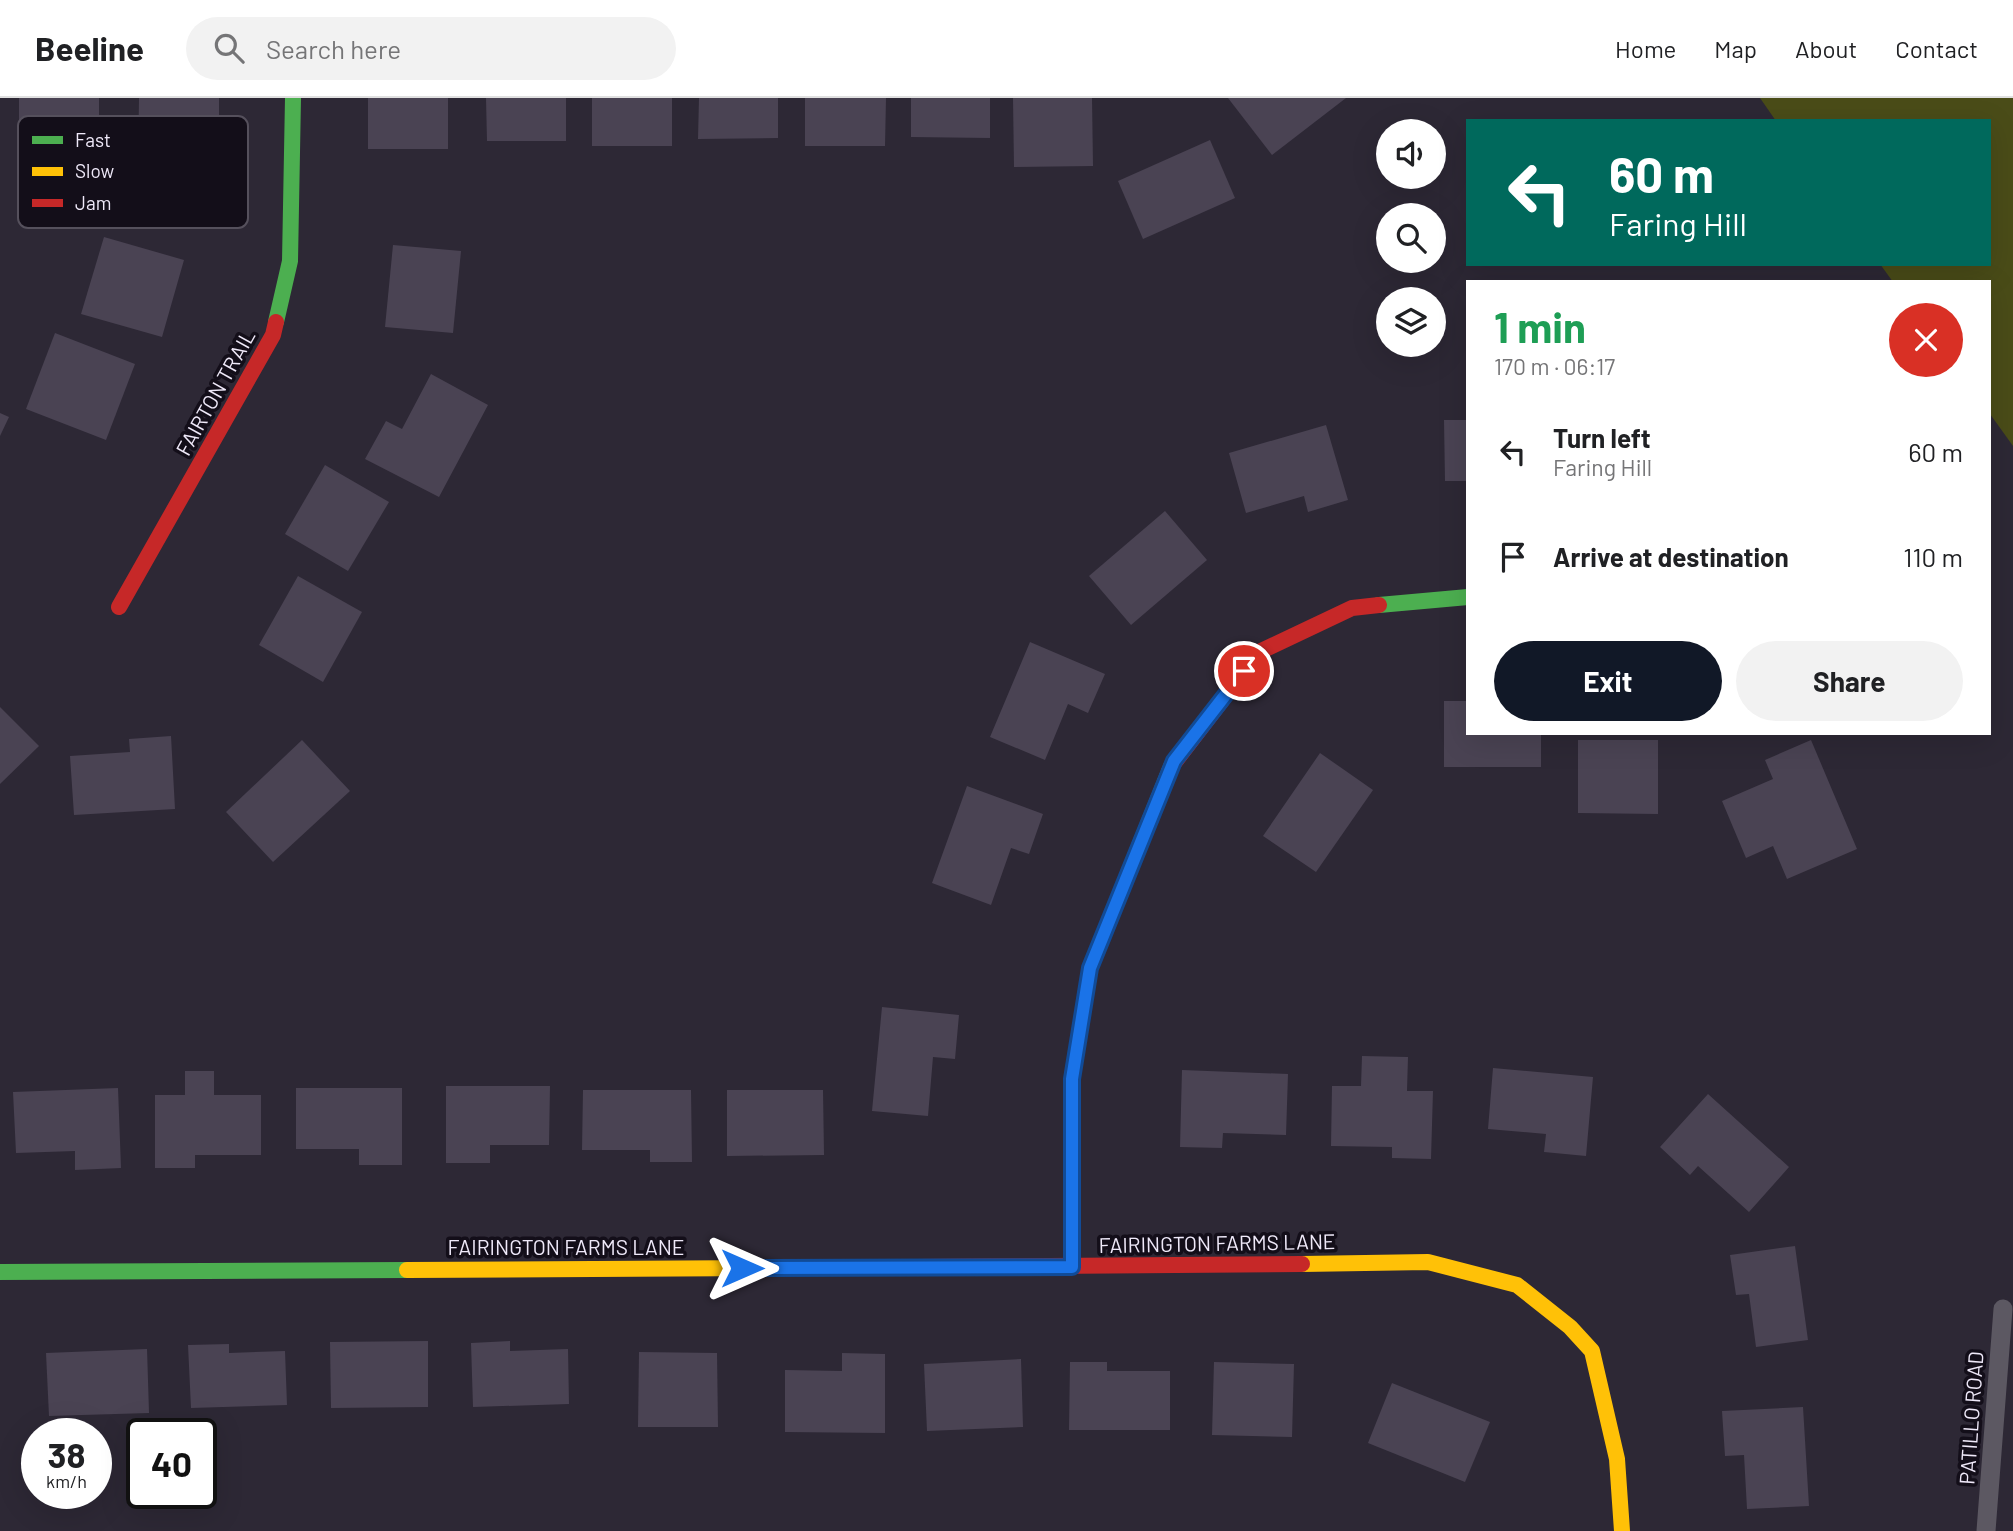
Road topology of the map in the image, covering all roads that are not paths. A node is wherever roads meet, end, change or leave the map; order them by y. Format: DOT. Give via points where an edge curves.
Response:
graph roads {
  1 [pos="293,98"];
  2 [pos="1466,597"];
  3 [pos="119,607"];
  4 [pos="1072,1267"];
  5 [pos="0,1272"];
  6 [pos="2003,1309"];
  7 [pos="1622,1531"];
  8 [pos="1986,1531"];
  1 -- 3 [label="street, FAIRTON TRAIL" via="290,261 273,335"];
  2 -- 4 [label="street" via="1352,608 1259,652 1174,761 1090,968 1072,1079"];
  4 -- 5 [label="street, FAIRINGTON FARMS LANE"];
  4 -- 7 [label="street, FAIRINGTON FARMS LANE" via="1428,1262 1517,1285 1570,1326 1592,1350 1617,1459"];
  6 -- 8 [label="lane, PATILLO ROAD"];
}
